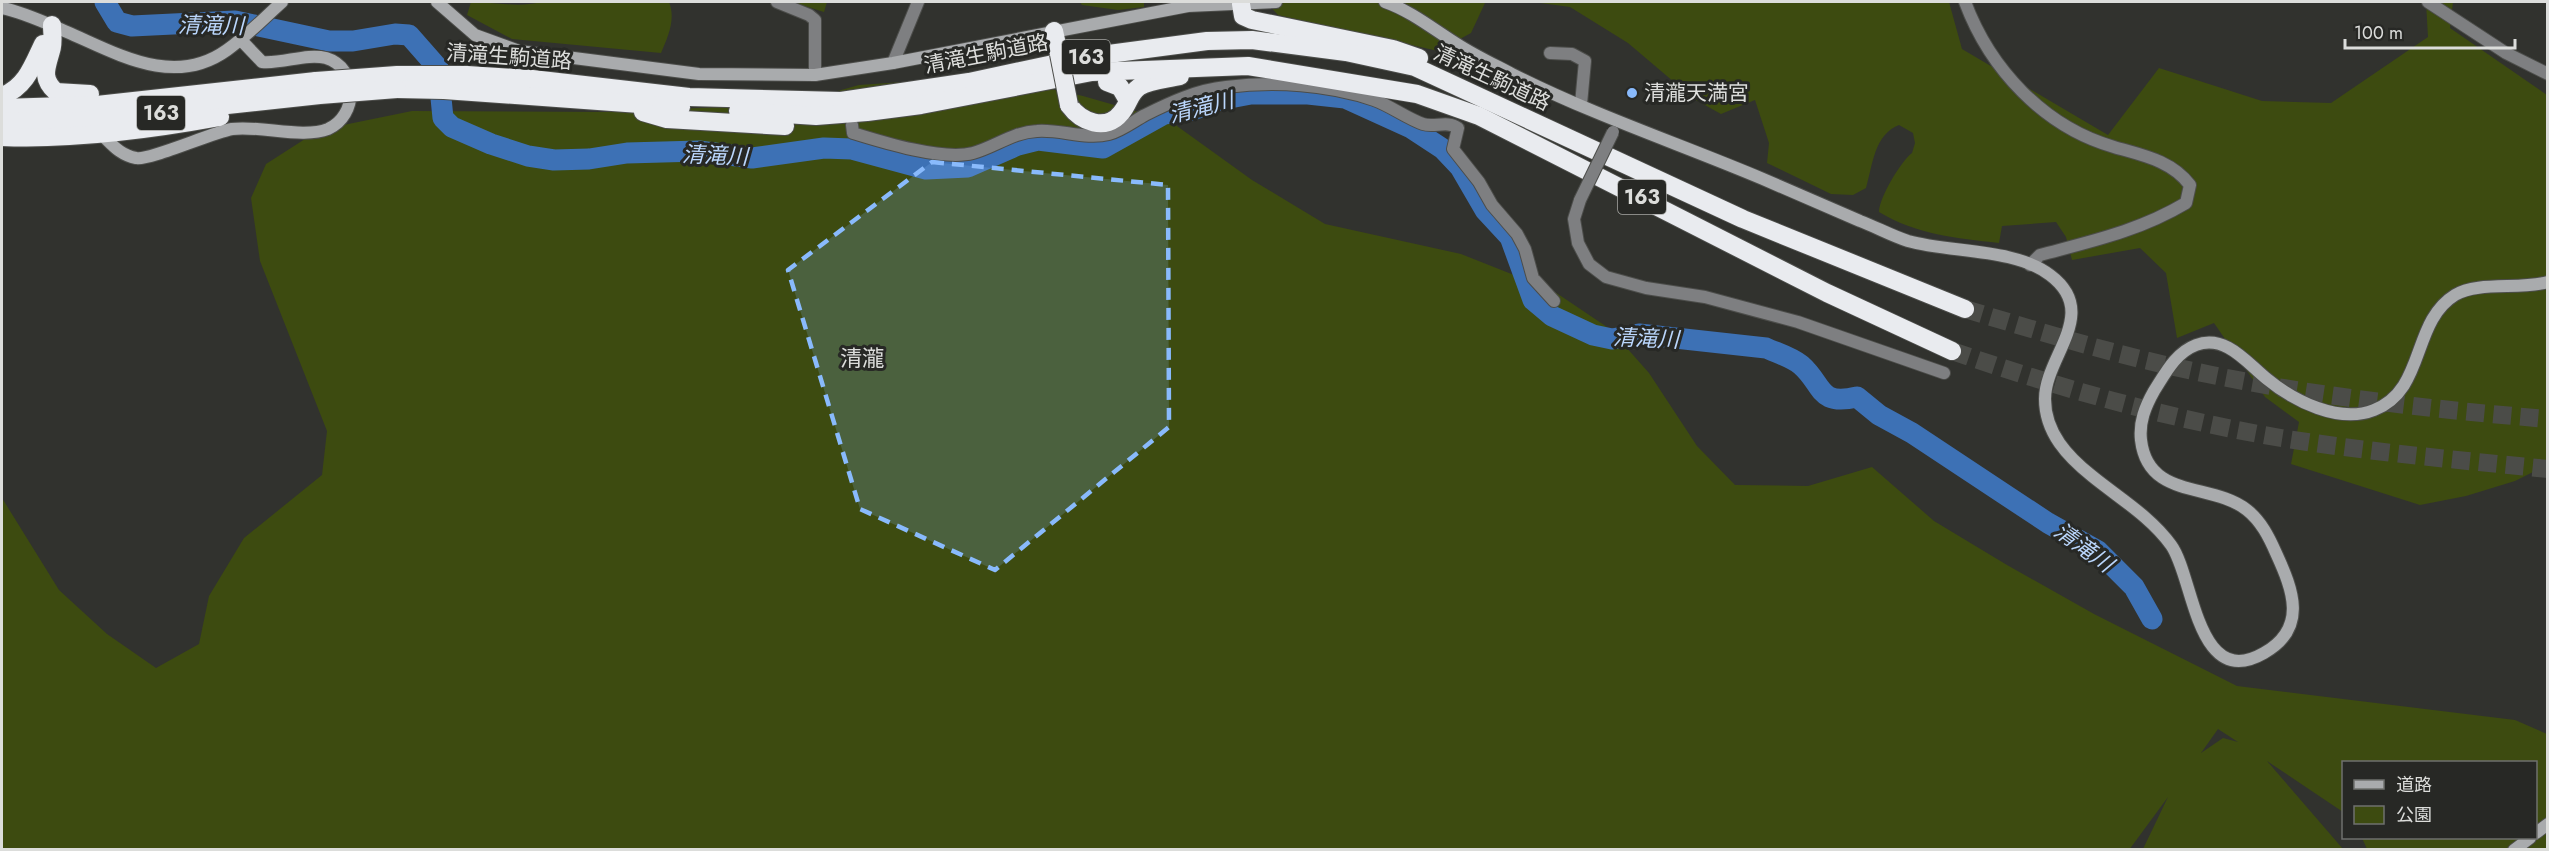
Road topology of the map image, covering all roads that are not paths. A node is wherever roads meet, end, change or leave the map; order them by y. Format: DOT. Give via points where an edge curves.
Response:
graph roads {
  1 [pos="437,2"];
  2 [pos="777,2"];
  3 [pos="918,2"];
  4 [pos="1276,2"];
  5 [pos="1385,2"];
  6 [pos="1965,2"];
  7 [pos="2428,2"];
  8 [pos="280,4"];
  9 [pos="1241,4"];
  10 [pos="2,8"];
  11 [pos="52,25"];
  12 [pos="1054,31"];
  13 [pos="244,38"];
  14 [pos="1550,53"];
  15 [pos="893,63"];
  16 [pos="1298,72"];
  17 [pos="2547,74"];
  18 [pos="815,75"];
  19 [pos="1180,76"];
  20 [pos="397,82"];
  21 [pos="1107,82"];
  22 [pos="318,88"];
  23 [pos="240,90"];
  24 [pos="1475,95"];
  25 [pos="2,96"];
  26 [pos="291,97"];
  27 [pos="1127,99"];
  28 [pos="608,102"];
  29 [pos="1581,104"];
  30 [pos="2,108"];
  31 [pos="2,121"];
  32 [pos="852,125"];
  33 [pos="1615,127"];
  34 [pos="132,130"];
  35 [pos="99,132"];
  36 [pos="2,137"];
  37 [pos="127,154"];
  38 [pos="2030,265"];
  39 [pos="2547,282"];
  40 [pos="1554,301"];
  41 [pos="1965,309"];
  42 [pos="1952,351"];
  43 [pos="1944,373"];
  44 [pos="2527,839"];
  45 [pos="2514,849"];
  1 -- 18 [label="street" via="475,35 519,51 699,74"];
  2 -- 18 [label="street" via="815,20"];
  3 -- 15 [label="street"];
  4 -- 9 [label="street"];
  5 -- 29 [label="street" via="1401,7 1463,48"];
  6 -- 38 [label="street" via="1992,54 2019,90 2045,114 2084,137 2168,165 2190,184 2186,203 2169,213 2127,232 2040,255"];
  7 -- 17 [label="street" via="2506,53"];
  8 -- 13 [label="street"];
  9 -- 12 [label="street" via="1188,6"];
  9 -- 24 [label="highway, 163" via="1243,16 1252,20 1338,36 1418,57"];
  10 -- 11 [label="street"];
  11 -- 13 [label="street" via="136,62 160,68 206,62"];
  11 -- 23 [label="highway" via="52,49 44,74 56,92 69,95"];
  11 -- 25 [label="highway" via="26,80 12,93"];
  12 -- 15 [label="street"];
  12 -- 27 [label="highway, bridge" via="1069,105 1082,118 1100,123 1116,118"];
  13 -- 37 [label="street" via="262,62 311,57 337,63 346,71 350,85 350,106 343,118 324,130 233,129 194,139 152,157"];
  14 -- 29 [label="street" via="1572,54 1585,61"];
  15 -- 18 [label="street"];
  16 -- 19 [label="highway"];
  16 -- 28 [label="highway, 清滝生駒道路 / 163" via="1248,66 1092,72 921,105 816,116"];
  16 -- 42 [label="highway, 清滝生駒道路 / 163" via="1417,94 1479,116 1827,293"];
  19 -- 21 [label="highway"];
  19 -- 27 [label="highway" via="1145,83"];
  20 -- 22 [label="highway, 清滝生駒道路 / 163, bridge"];
  20 -- 24 [label="highway, 清滝生駒道路 / 163" via="467,75 699,98 841,101 969,82 1086,57 1207,41 1252,40 1346,52 1415,67"];
  20 -- 28 [label="highway, 清滝生駒道路 / 163" via="444,90"];
  21 -- 27 [label="highway" via="1120,87"];
  21 -- 32 [label="highway"];
  22 -- 23 [label="highway, 清滝生駒道路 / 163"];
  22 -- 26 [label="highway, 清滝生駒道路 / 163"];
  23 -- 30 [label="highway, 清滝生駒道路 / 163" via="97,105"];
  24 -- 41 [label="highway, 清滝生駒道路 / 163" via="1743,219"];
  26 -- 31 [label="highway, 清滝生駒道路 / 163" via="70,122"];
  26 -- 34 [label="highway" via="253,110"];
  28 -- 32 [label="highway" via="667,119 729,125"];
  29 -- 33 [label="street"];
  32 -- 40 [label="street" via="853,133 894,146 961,154 1034,131 1111,134 1176,100 1218,88 1310,86 1344,91 1391,107 1424,124 1452,124 1458,128 1453,149 1517,234 1526,249 1533,278"];
  33 -- 38 [label="street" via="1907,240"];
  33 -- 43 [label="street, bridge" via="1574,219 1578,243 1589,264 1606,277 1705,297 1798,322"];
  34 -- 35 [label="highway"];
  34 -- 37 [label="street" via="127,138"];
  35 -- 36 [label="highway"];
  35 -- 37 [label="street" via="115,149"];
  38 -- 39 [label="street" via="2052,276 2072,311 2072,323 2044,395 2054,435 2073,461 2138,512 2174,548 2201,631 2212,647 2238,660 2250,659 2280,641 2293,618 2288,578 2267,534 2248,511 2226,498 2174,484 2152,470 2145,458 2140,437 2145,406 2172,363 2196,345 2218,344 2232,349 2269,381 2309,404 2350,415 2367,413 2392,400 2407,382 2417,362 2424,332 2451,297 2469,288 2509,288"];
  44 -- 45 [label="street"];
}
